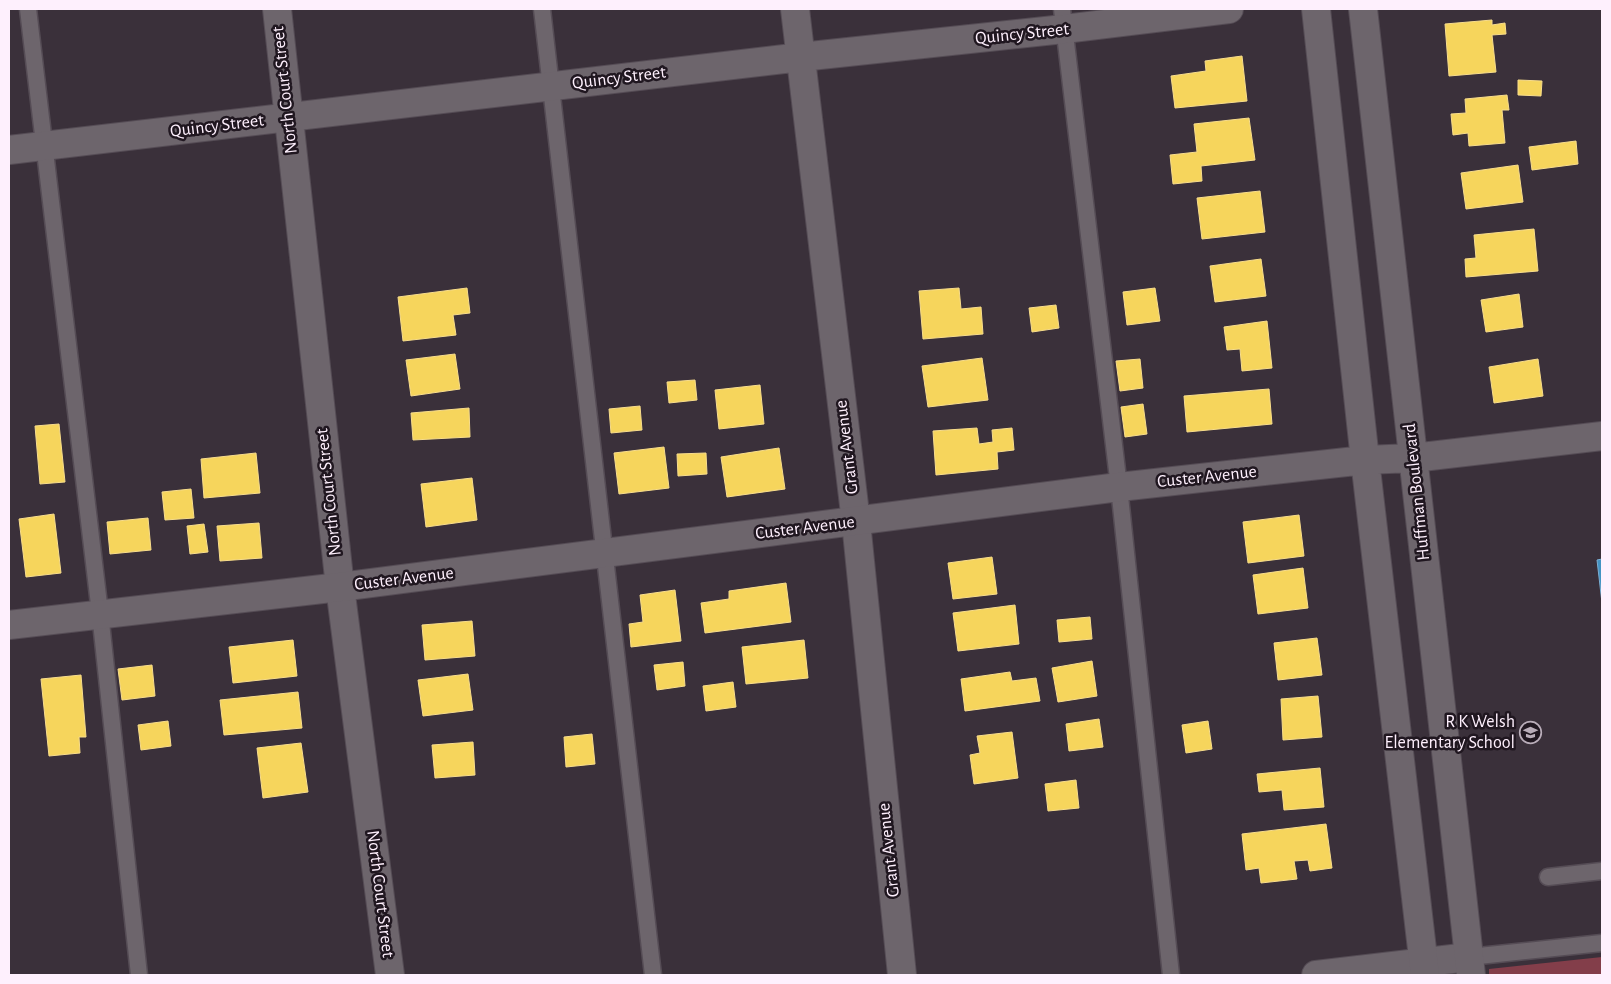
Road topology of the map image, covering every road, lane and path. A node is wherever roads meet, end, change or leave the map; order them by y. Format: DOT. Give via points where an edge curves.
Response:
graph roads {
  1 [pos="28,9"];
  2 [pos="277,9"];
  3 [pos="542,9"];
  4 [pos="796,9"];
  5 [pos="1230,9"];
  6 [pos="1316,9"];
  7 [pos="1363,9"];
  8 [pos="1063,19"];
  9 [pos="801,57"];
  10 [pos="551,86"];
  11 [pos="287,117"];
  12 [pos="44,146"];
  13 [pos="9,150"];
  14 [pos="1602,436"];
  15 [pos="1413,458"];
  16 [pos="1365,460"];
  17 [pos="1119,487"];
  18 [pos="856,522"];
  19 [pos="605,554"];
  20 [pos="340,587"];
  21 [pos="100,613"];
  22 [pos="9,625"];
  23 [pos="1602,871"];
  24 [pos="1548,877"];
  25 [pos="1602,943"];
  26 [pos="1470,966"];
  27 [pos="1424,969"];
  28 [pos="140,975"];
  29 [pos="390,975"];
  30 [pos="653,975"];
  31 [pos="902,975"];
  32 [pos="1172,975"];
  33 [pos="1316,975"];
  1 -- 12 [label="lane"];
  2 -- 11 [label="street, North Court Street"];
  3 -- 10 [label="lane"];
  4 -- 9 [label="street, Grant Avenue"];
  5 -- 8 [label="street, Quincy Street"];
  6 -- 16 [label="street"];
  7 -- 15 [label="street, Huffman Boulevard"];
  8 -- 9 [label="street, Quincy Street"];
  8 -- 17 [label="lane"];
  9 -- 10 [label="street, Quincy Street"];
  9 -- 18 [label="street, Grant Avenue"];
  10 -- 11 [label="street, Quincy Street"];
  10 -- 19 [label="lane"];
  11 -- 12 [label="street, Quincy Street"];
  11 -- 20 [label="street, North Court Street"];
  12 -- 13 [label="street, Quincy Street"];
  12 -- 21 [label="lane"];
  14 -- 15 [label="street, Custer Avenue"];
  15 -- 16 [label="street, Custer Avenue"];
  15 -- 26 [label="street, Huffman Boulevard"];
  16 -- 17 [label="street, Custer Avenue"];
  16 -- 27 [label="street"];
  17 -- 18 [label="street, Custer Avenue"];
  17 -- 32 [label="lane"];
  18 -- 19 [label="street, Custer Avenue"];
  18 -- 31 [label="street, Grant Avenue"];
  19 -- 20 [label="street, Custer Avenue"];
  19 -- 30 [label="lane"];
  20 -- 21 [label="street, Custer Avenue"];
  20 -- 29 [label="street, North Court Street"];
  21 -- 22 [label="street, Custer Avenue"];
  21 -- 28 [label="lane"];
  23 -- 24 [label="lane"];
  25 -- 26 [label="lane"];
  26 -- 27 [label="street"];
  27 -- 33 [label="street"];
}
